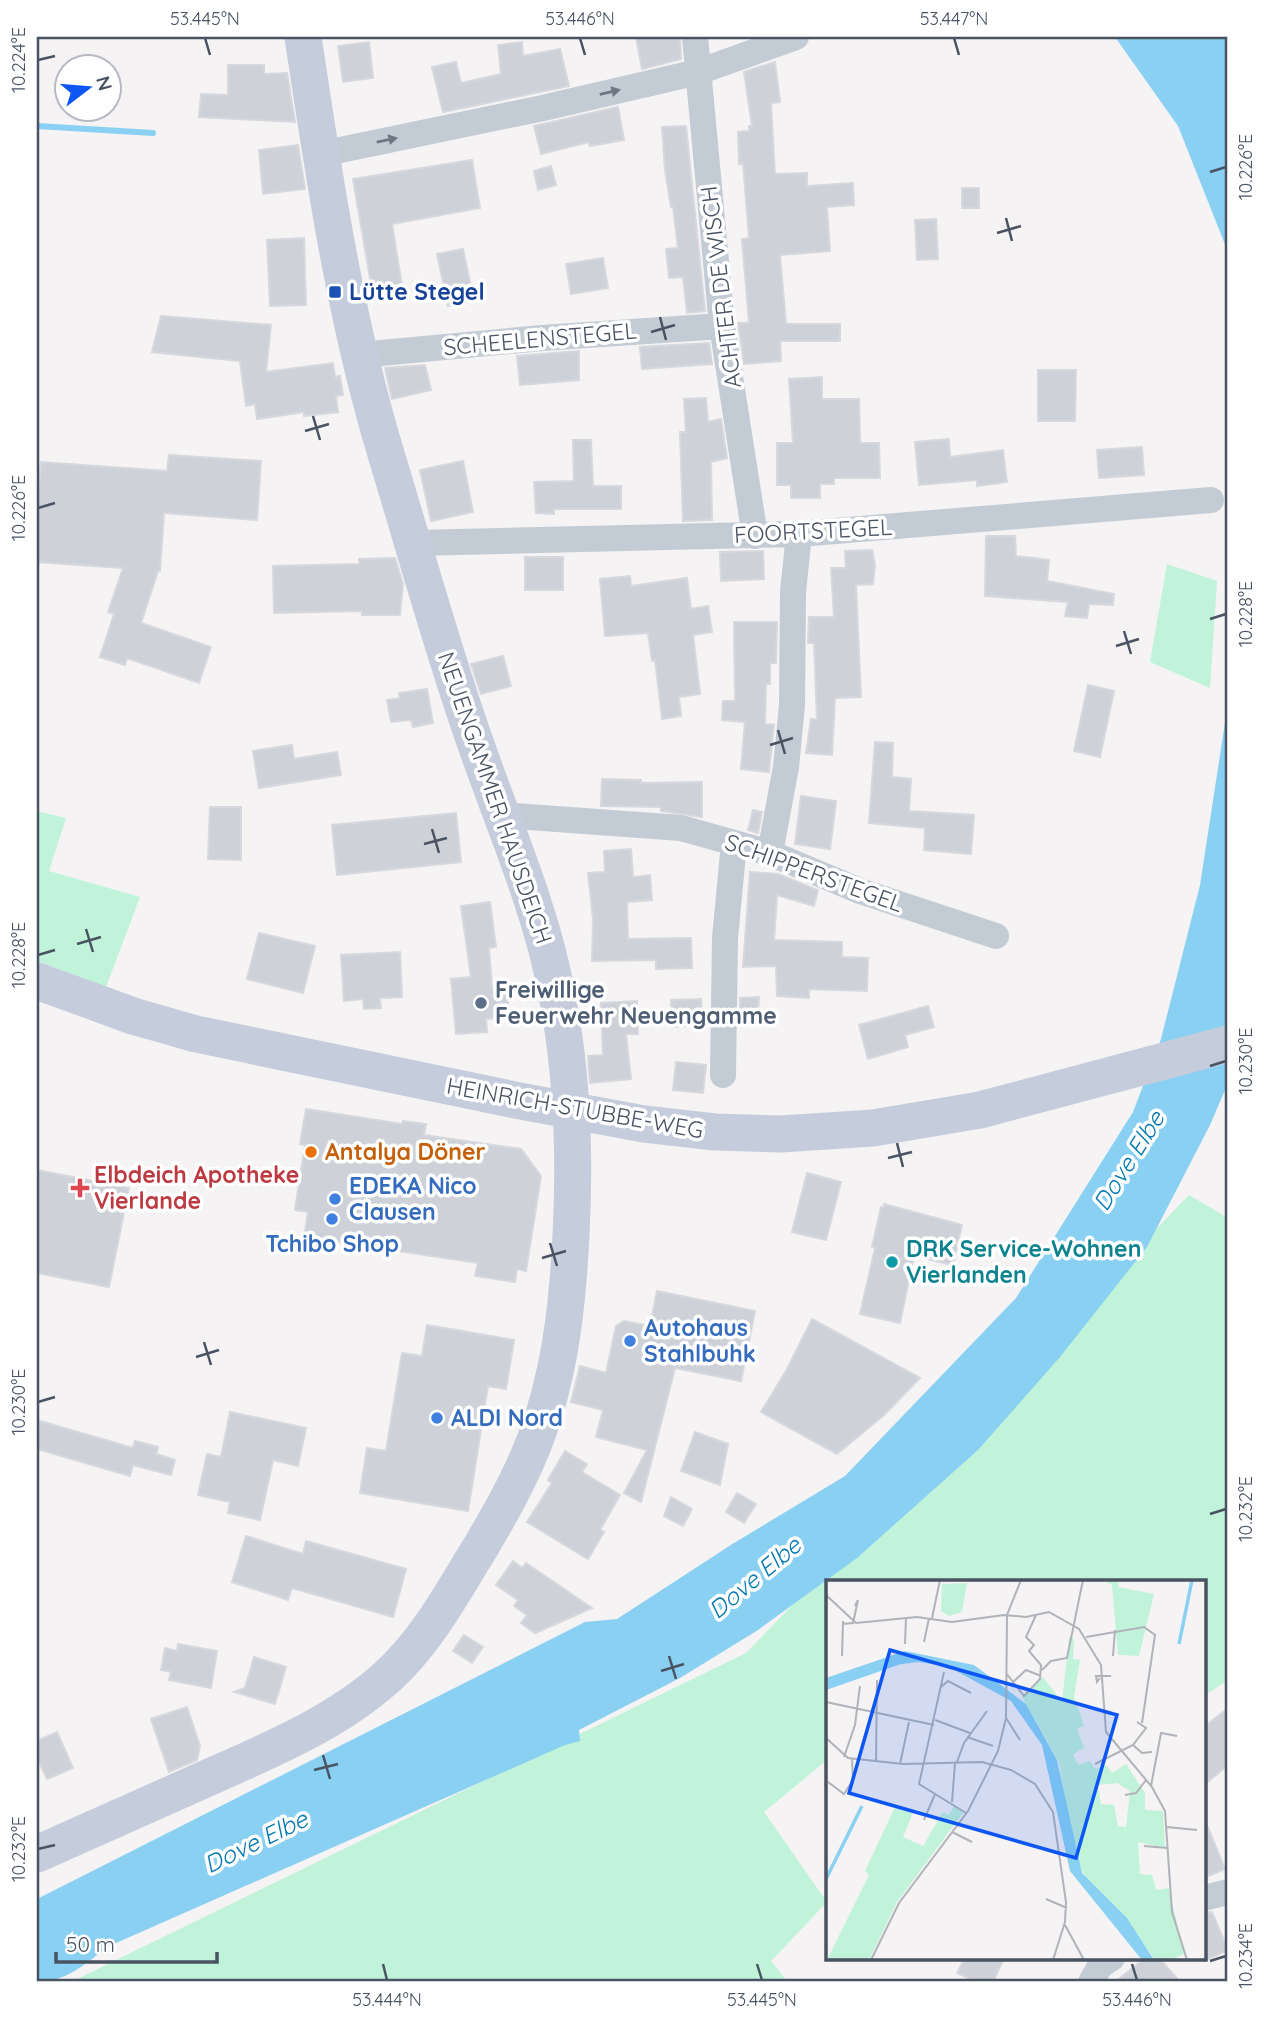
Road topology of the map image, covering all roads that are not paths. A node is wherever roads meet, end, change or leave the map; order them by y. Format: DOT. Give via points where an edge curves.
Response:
graph roads {
  1 [pos="303,37"];
  2 [pos="695,37"];
  3 [pos="796,37"];
  4 [pos="698,72"];
  5 [pos="321,154"];
  6 [pos="722,326"];
  7 [pos="359,355"];
  8 [pos="1211,500"];
  9 [pos="799,534"];
  10 [pos="755,536"];
  11 [pos="414,543"];
  12 [pos="502,816"];
  13 [pos="734,843"];
  14 [pos="770,853"];
  15 [pos="996,936"];
  16 [pos="37,981"];
  17 [pos="1228,1044"];
  18 [pos="723,1075"];
  19 [pos="571,1111"];
  20 [pos="37,1854"];
  21 [pos="1228,1892"];
  22 [pos="1206,1898"];
  23 [pos="1109,1960"];
  24 [pos="1091,1982"];
  1 -- 5 [label="street, NEUENGAMMER HAUSDEICH"];
  2 -- 4 [label="street, ACHTER DE WISCH"];
  3 -- 4 [label="street"];
  5 -- 4 [label="street, one-way"];
  4 -- 6 [label="street, ACHTER DE WISCH"];
  5 -- 7 [label="street, NEUENGAMMER HAUSDEICH"];
  6 -- 7 [label="street, SCHEELENSTEGEL"];
  6 -- 10 [label="street, ACHTER DE WISCH"];
  7 -- 11 [label="street, NEUENGAMMER HAUSDEICH"];
  8 -- 9 [label="street, FOORTSTEGEL"];
  9 -- 10 [label="street, FOORTSTEGEL"];
  9 -- 14 [label="street" via="793,592 792,705"];
  10 -- 11 [label="street, FOORTSTEGEL"];
  11 -- 12 [label="street, NEUENGAMMER HAUSDEICH"];
  12 -- 13 [label="street, SCHIPPERSTEGEL" via="681,828"];
  12 -- 19 [label="street, NEUENGAMMER HAUSDEICH" via="549,957 562,1017"];
  13 -- 14 [label="street, SCHIPPERSTEGEL"];
  13 -- 18 [label="street" via="725,938"];
  14 -- 15 [label="street, SCHIPPERSTEGEL" via="860,891"];
  16 -- 19 [label="street, HEINRICH-STUBBE-WEG" via="196,1034"];
  17 -- 19 [label="street, HEINRICH-STUBBE-WEG" via="980,1110 861,1129 781,1135 715,1132"];
  19 -- 20 [label="street, NEUENGAMMER HAUSDEICH" via="574,1186 569,1280 545,1410 505,1504 429,1630 390,1674 324,1722"];
  21 -- 22 [label="street"];
  23 -- 24 [label="street"];
}
